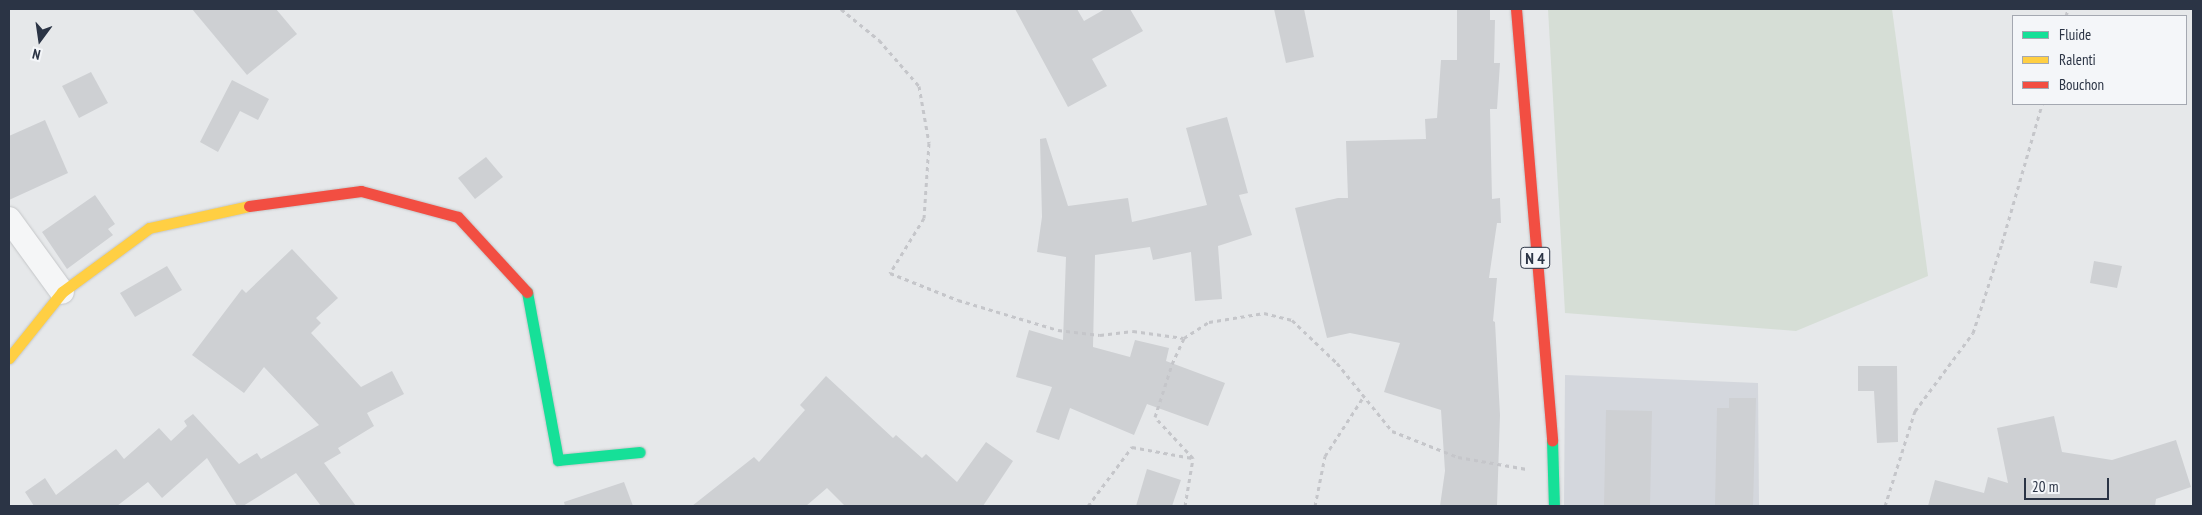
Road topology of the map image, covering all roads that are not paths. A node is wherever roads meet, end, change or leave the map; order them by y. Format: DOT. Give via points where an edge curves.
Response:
graph roads {
  1 [pos="1516,9"];
  2 [pos="9,220"];
  3 [pos="62,292"];
  4 [pos="9,358"];
  5 [pos="640,452"];
  6 [pos="1554,506"];
  1 -- 6 [label="street, N 4" via="1555,473"];
  2 -- 3 [label="street"];
  3 -- 4 [label="street"];
  3 -- 5 [label="street" via="149,228 253,205 361,191 458,217 527,292 558,460"];
}
